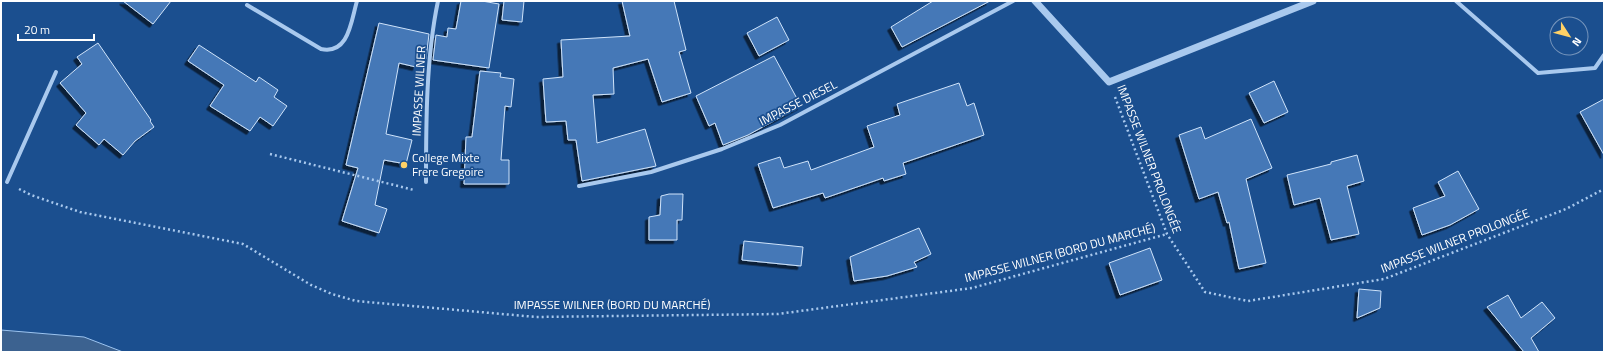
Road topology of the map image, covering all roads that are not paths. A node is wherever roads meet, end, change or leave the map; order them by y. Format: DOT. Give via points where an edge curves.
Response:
graph roads {
  1 [pos="357,1"];
  2 [pos="438,1"];
  3 [pos="1013,1"];
  4 [pos="1036,1"];
  5 [pos="1313,1"];
  6 [pos="1456,1"];
  7 [pos="247,5"];
  8 [pos="1604,55"];
  9 [pos="56,72"];
  10 [pos="7,182"];
  11 [pos="426,182"];
  12 [pos="579,186"];
  1 -- 7 [label="street" via="344,42 338,48 329,50 321,49"];
  2 -- 11 [label="street, IMPASSE WILNER" via="434,18 426,115"];
  3 -- 12 [label="street, IMPASSE DIESEL" via="780,125 722,149 651,172"];
  4 -- 5 [label="street" via="1110,82"];
  6 -- 8 [label="street" via="1538,73 1595,68"];
  9 -- 10 [label="street"];
}
